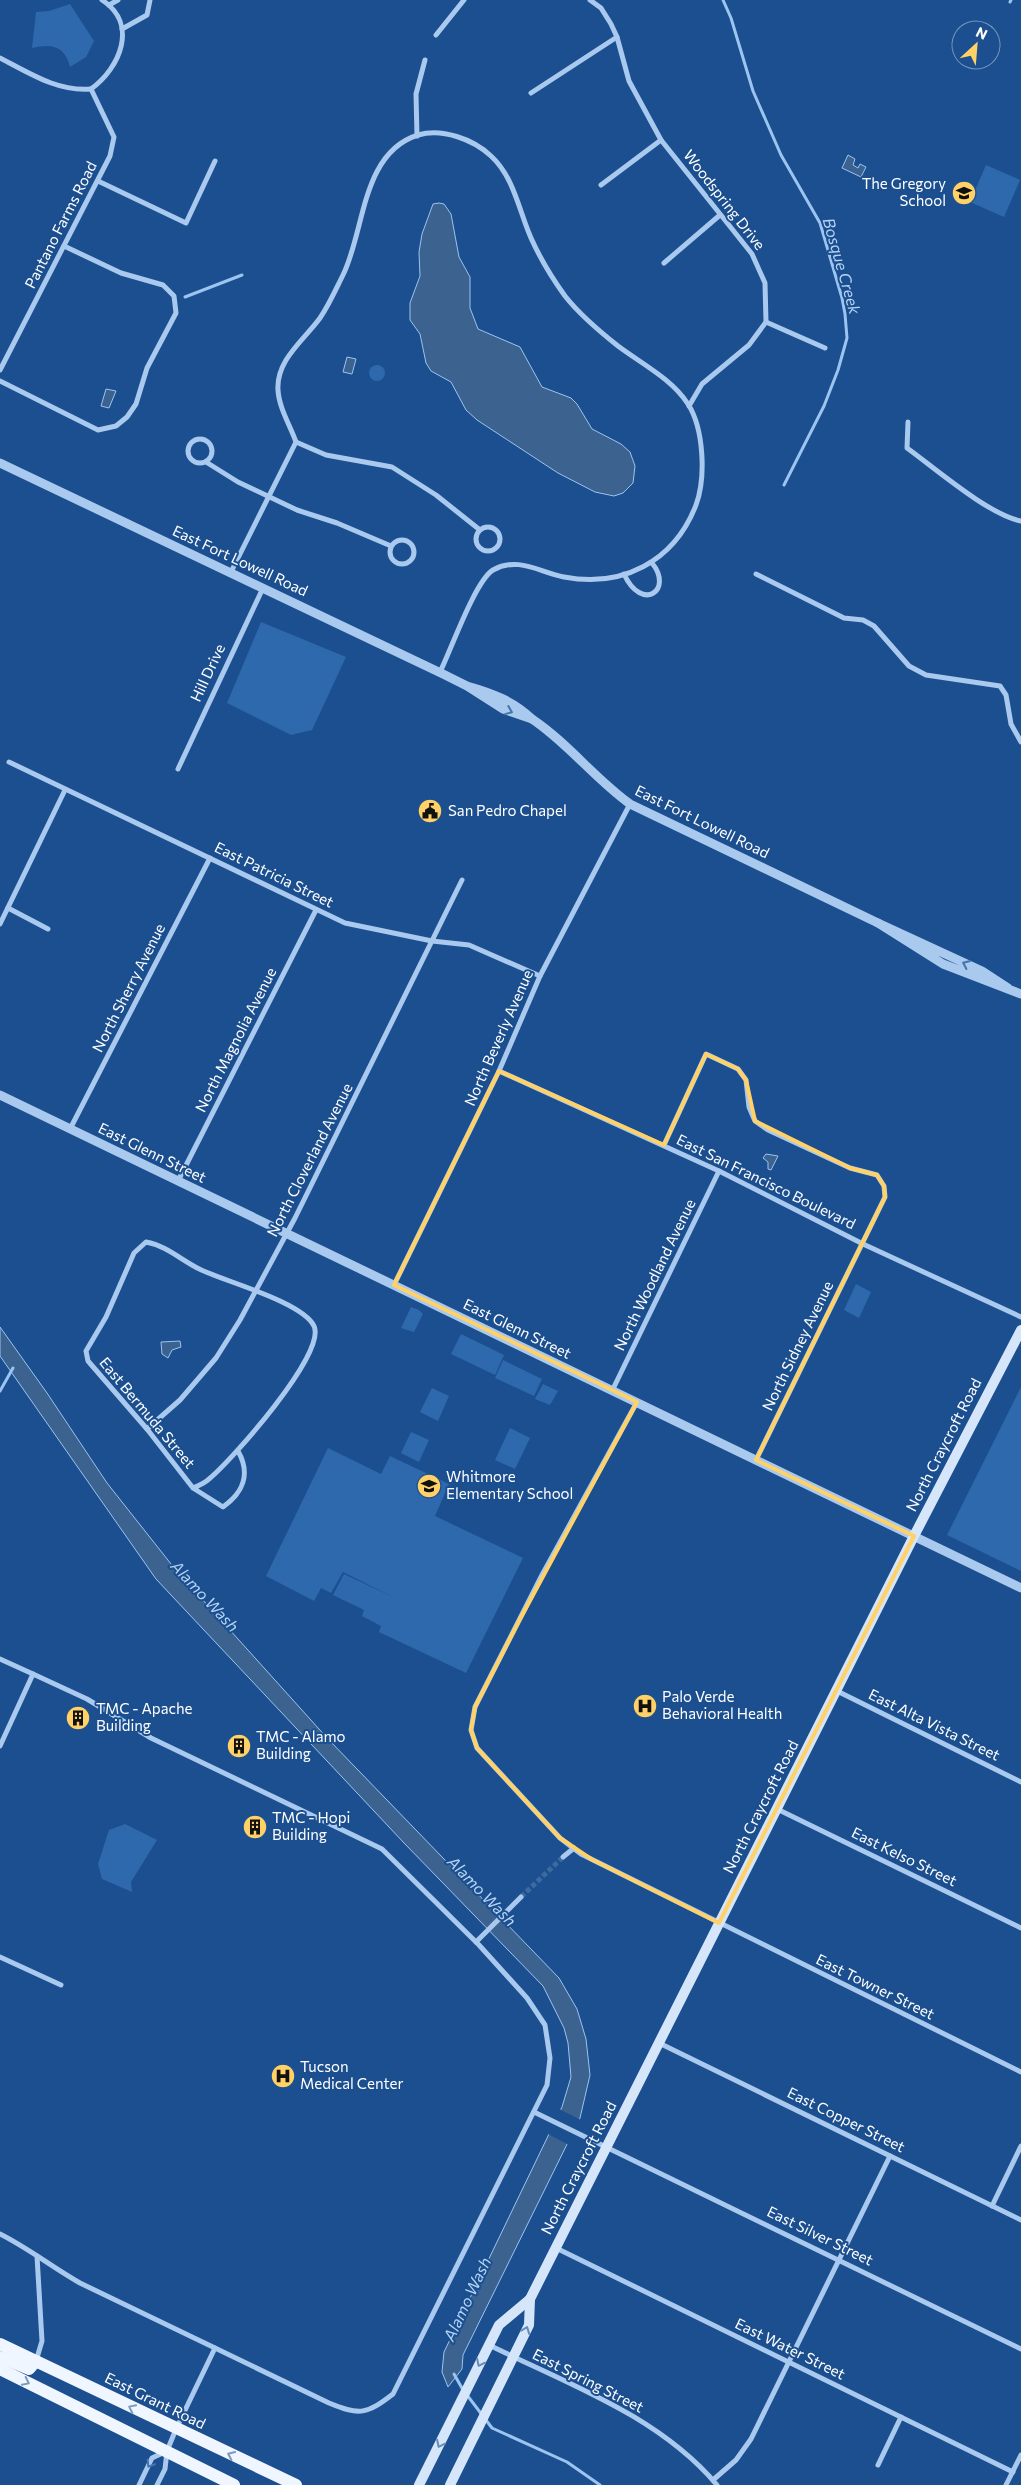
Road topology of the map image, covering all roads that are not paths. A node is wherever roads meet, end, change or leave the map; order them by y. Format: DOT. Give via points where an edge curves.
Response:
graph roads {
  1 [pos="102,0"];
  2 [pos="118,0"];
  3 [pos="150,0"];
  4 [pos="464,0"];
  5 [pos="590,0"];
  6 [pos="109,5"];
  7 [pos="122,29"];
  8 [pos="436,35"];
  9 [pos="618,37"];
  10 [pos="0,58"];
  11 [pos="425,60"];
  12 [pos="91,89"];
  13 [pos="530,93"];
  14 [pos="417,136"];
  15 [pos="661,140"];
  16 [pos="215,161"];
  17 [pos="98,181"];
  18 [pos="601,185"];
  19 [pos="720,215"];
  20 [pos="64,246"];
  21 [pos="664,263"];
  22 [pos="766,322"];
  23 [pos="825,348"];
  24 [pos="0,370"];
  25 [pos="0,381"];
  26 [pos="689,406"];
  27 [pos="908,422"];
  28 [pos="296,442"];
  29 [pos="0,462"];
  30 [pos="206,462"];
  31 [pos="267,496"];
  32 [pos="1021,521"];
  33 [pos="480,530"];
  34 [pos="391,546"];
  35 [pos="652,563"];
  36 [pos="231,572"];
  37 [pos="624,574"];
  38 [pos="756,574"];
  39 [pos="263,588"];
  40 [pos="440,672"];
  41 [pos="1021,742"];
  42 [pos="9,762"];
  43 [pos="178,769"];
  44 [pos="65,790"];
  45 [pos="630,804"];
  46 [pos="210,858"];
  47 [pos="462,880"];
  48 [pos="8,908"];
  49 [pos="316,910"];
  50 [pos="0,924"];
  51 [pos="48,929"];
  52 [pos="432,941"];
  53 [pos="540,976"];
  54 [pos="1021,994"];
  55 [pos="500,1071"];
  56 [pos="0,1096"];
  57 [pos="70,1129"];
  58 [pos="664,1145"];
  59 [pos="720,1171"];
  60 [pos="178,1182"];
  61 [pos="287,1234"];
  62 [pos="863,1244"];
  63 [pos="394,1285"];
  64 [pos="256,1291"];
  65 [pos="1021,1317"];
  66 [pos="1021,1330"];
  67 [pos="612,1390"];
  68 [pos="637,1402"];
  69 [pos="147,1429"];
  70 [pos="238,1451"];
  71 [pos="756,1460"];
  72 [pos="193,1488"];
  73 [pos="914,1536"];
  74 [pos="1021,1588"];
  75 [pos="0,1658"];
  76 [pos="34,1674"];
  77 [pos="836,1691"];
  78 [pos="0,1746"];
  79 [pos="1021,1782"];
  80 [pos="777,1809"];
  81 [pos="574,1848"];
  82 [pos="563,1857"];
  83 [pos="521,1897"];
  84 [pos="719,1923"];
  85 [pos="1021,1928"];
  86 [pos="476,1942"];
  87 [pos="0,1957"];
  88 [pos="61,1985"];
  89 [pos="659,2043"];
  90 [pos="1021,2072"];
  91 [pos="534,2112"];
  92 [pos="1021,2146"];
  93 [pos="607,2147"];
  94 [pos="890,2156"];
  95 [pos="992,2206"];
  96 [pos="1021,2220"];
  97 [pos="0,2234"];
  98 [pos="556,2248"];
  99 [pos="37,2255"];
  100 [pos="839,2259"];
  101 [pos="530,2298"];
  102 [pos="0,2344"];
  103 [pos="489,2346"];
  104 [pos="216,2348"];
  105 [pos="1021,2348"];
  106 [pos="0,2358"];
  107 [pos="514,2358"];
  108 [pos="36,2361"];
  109 [pos="788,2362"];
  110 [pos="0,2369"];
  111 [pos="901,2417"];
  112 [pos="176,2429"];
  113 [pos="167,2451"];
  114 [pos="1021,2454"];
  115 [pos="878,2465"];
  116 [pos="1013,2472"];
  117 [pos="713,2480"];
  118 [pos="139,2485"];
  119 [pos="157,2485"];
  120 [pos="234,2485"];
  121 [pos="296,2485"];
  122 [pos="419,2485"];
  123 [pos="450,2485"];
  124 [pos="717,2485"];
  125 [pos="1006,2485"];
  1 -- 6 [label="street"];
  2 -- 6 [label="street"];
  3 -- 7 [label="street" via="147,15"];
  4 -- 8 [label="street"];
  5 -- 9 [label="street, Woodspring Drive" via="601,8"];
  6 -- 7 [label="street"];
  7 -- 12 [label="street" via="118,60 105,79"];
  9 -- 13 [label="street"];
  9 -- 15 [label="street, Woodspring Drive" via="629,81"];
  10 -- 12 [label="street" via="57,86 74,91"];
  11 -- 14 [label="street" via="416,94"];
  12 -- 17 [label="street, Pantano Farms Road" via="114,137 110,156"];
  14 -- 26 [label="street" via="439,133 459,137 491,156 503,170 531,237 568,300 600,331 671,384"];
  14 -- 28 [label="street" via="383,161 372,178 344,273 320,318 295,345 283,366 277,388"];
  15 -- 18 [label="street"];
  15 -- 19 [label="street, Woodspring Drive"];
  16 -- 17 [label="street" via="186,223"];
  17 -- 20 [label="street, Pantano Farms Road"];
  19 -- 21 [label="street"];
  19 -- 22 [label="street, Woodspring Drive" via="760,269 766,290"];
  20 -- 24 [label="street, Pantano Farms Road"];
  20 -- 25 [label="street" via="121,273 163,285 174,296 176,313 147,368 136,404 116,426 98,430"];
  22 -- 23 [label="street"];
  22 -- 26 [label="street" via="749,345 702,384"];
  26 -- 35 [label="street" via="701,445 703,475 697,503 671,546"];
  27 -- 32 [label="street" via="907,448 990,508"];
  28 -- 31 [label="street"];
  28 -- 33 [label="street" via="326,455 392,467 436,495"];
  29 -- 36 [label="street, East Fort Lowell Road"];
  30 -- 30 [label="street" via="211,457 210,444 201,439 195,440 188,449 188,455 199,464"];
  30 -- 31 [label="street"];
  31 -- 34 [label="street"];
  31 -- 36 [label="street"];
  33 -- 33 [label="street" via="476,538 480,547 496,548 500,538 497,531 488,527"];
  34 -- 34 [label="street" via="401,540 409,542 414,549 414,557 408,563 397,564 391,558"];
  35 -- 37 [label="street"];
  35 -- 37 [label="street" via="660,585 656,592 647,596 638,594"];
  36 -- 39 [label="street, East Fort Lowell Road"];
  37 -- 40 [label="street" via="593,581 561,576 528,565 510,564 492,571 480,584"];
  38 -- 41 [label="street" via="844,618 863,620 874,626 909,666 926,675 1000,686 1006,695 1011,724"];
  39 -- 40 [label="street, East Fort Lowell Road"];
  39 -- 43 [label="street, Hill Drive"];
  40 -- 45 [label="street, East Fort Lowell Road" via="503,709 532,719"];
  42 -- 44 [label="street, East Patricia Street"];
  44 -- 46 [label="street, East Patricia Street"];
  44 -- 48 [label="street"];
  45 -- 53 [label="street, North Beverly Avenue"];
  45 -- 54 [label="street, East Fort Lowell Road" via="982,971"];
  46 -- 49 [label="street, East Patricia Street"];
  46 -- 57 [label="street, North Sherry Avenue"];
  47 -- 52 [label="street, North Cloverland Avenue"];
  48 -- 50 [label="street"];
  48 -- 51 [label="street"];
  49 -- 52 [label="street, East Patricia Street" via="345,923"];
  49 -- 60 [label="street, North Magnolia Avenue"];
  52 -- 53 [label="street, East Patricia Street" via="469,945"];
  52 -- 61 [label="street, North Cloverland Avenue"];
  53 -- 55 [label="street, North Beverly Avenue"];
  55 -- 58 [label="street, East San Francisco Boulevard"];
  55 -- 63 [label="street, North Beverly Avenue"];
  56 -- 57 [label="street, East Glenn Street"];
  57 -- 60 [label="street, East Glenn Street"];
  58 -- 59 [label="street, East San Francisco Boulevard"];
  58 -- 62 [label="street, North Sidney Avenue" via="706,1054 738,1069 746,1080 749,1107 755,1121 850,1168 877,1175 884,1186 885,1197"];
  59 -- 62 [label="street, East San Francisco Boulevard"];
  59 -- 67 [label="street, North Woodland Avenue"];
  60 -- 61 [label="street, East Glenn Street"];
  61 -- 63 [label="street, East Glenn Street"];
  61 -- 64 [label="street, North Cloverland Avenue"];
  62 -- 65 [label="street, East San Francisco Boulevard"];
  62 -- 71 [label="street, North Sidney Avenue"];
  63 -- 67 [label="street, East Glenn Street"];
  64 -- 69 [label="street, North Cloverland Avenue" via="216,1358 180,1400"];
  64 -- 69 [label="street, East Bermuda Street" via="206,1272 160,1244 146,1242 134,1253 106,1316 86,1351 88,1362"];
  64 -- 70 [label="street" via="305,1314 315,1327 315,1340 306,1360 262,1424"];
  66 -- 73 [label="main road, North Craycroft Road"];
  67 -- 68 [label="street, East Glenn Street"];
  68 -- 71 [label="street, East Glenn Street"];
  68 -- 81 [label="street, East Towner Street" via="475,1707 471,1730 476,1748 560,1838"];
  69 -- 72 [label="street, East Bermuda Street"];
  70 -- 72 [label="street" via="208,1481"];
  70 -- 72 [label="street" via="245,1463 244,1477 235,1498 222,1507"];
  71 -- 73 [label="street, East Glenn Street"];
  73 -- 74 [label="street, East Glenn Street"];
  73 -- 77 [label="main road, North Craycroft Road"];
  75 -- 76 [label="street"];
  76 -- 78 [label="street"];
  76 -- 86 [label="street" via="86,1699 151,1738 382,1849"];
  77 -- 79 [label="street, East Alta Vista Street"];
  77 -- 80 [label="main road, North Craycroft Road"];
  80 -- 84 [label="main road, North Craycroft Road"];
  80 -- 85 [label="street, East Kelso Street"];
  81 -- 82 [label="street"];
  81 -- 84 [label="street, East Towner Street"];
  83 -- 86 [label="street"];
  84 -- 89 [label="main road, North Craycroft Road"];
  84 -- 90 [label="street, East Towner Street"];
  86 -- 91 [label="street" via="527,1998 545,2025 550,2058 547,2086"];
  87 -- 88 [label="street"];
  89 -- 93 [label="main road, North Craycroft Road"];
  89 -- 94 [label="street, East Copper Street"];
  91 -- 93 [label="street, East Silver Street"];
  91 -- 104 [label="street" via="393,2394 374,2409 350,2412"];
  92 -- 95 [label="street"];
  93 -- 98 [label="main road, North Craycroft Road"];
  93 -- 100 [label="street, East Silver Street"];
  94 -- 95 [label="street, East Copper Street"];
  94 -- 100 [label="street"];
  95 -- 96 [label="street, East Copper Street"];
  97 -- 99 [label="street"];
  98 -- 101 [label="main road, North Craycroft Road"];
  98 -- 109 [label="street, East Water Street"];
  99 -- 104 [label="street" via="49,2266"];
  99 -- 108 [label="street" via="42,2345"];
  100 -- 105 [label="street, East Silver Street"];
  100 -- 109 [label="street"];
  101 -- 103 [label="main road, North Craycroft Road" via="499,2325"];
  107 -- 101 [label="main road, North Craycroft Road, one-way" via="529,2325"];
  102 -- 108 [label="main road, East Grant Road"];
  103 -- 107 [label="street, East Spring Street"];
  103 -- 122 [label="main road, North Craycroft Road, one-way"];
  104 -- 112 [label="street"];
  106 -- 108 [label="main road" via="29,2369"];
  107 -- 117 [label="street, East Spring Street" via="626,2412 681,2448"];
  107 -- 123 [label="main road, North Craycroft Road"];
  112 -- 108 [label="main road, East Grant Road, one-way"];
  109 -- 111 [label="street, East Water Street"];
  109 -- 117 [label="street" via="747,2446"];
  110 -- 113 [label="main road, one-way"];
  111 -- 115 [label="street"];
  111 -- 116 [label="street, East Water Street"];
  112 -- 113 [label="street"];
  121 -- 112 [label="main road, East Grant Road, one-way"];
  113 -- 118 [label="street, one-way" via="152,2458"];
  113 -- 119 [label="street" via="165,2469"];
  113 -- 120 [label="main road"];
  114 -- 116 [label="street"];
  116 -- 125 [label="street"];
  117 -- 124 [label="street, East Spring Street"];
}
